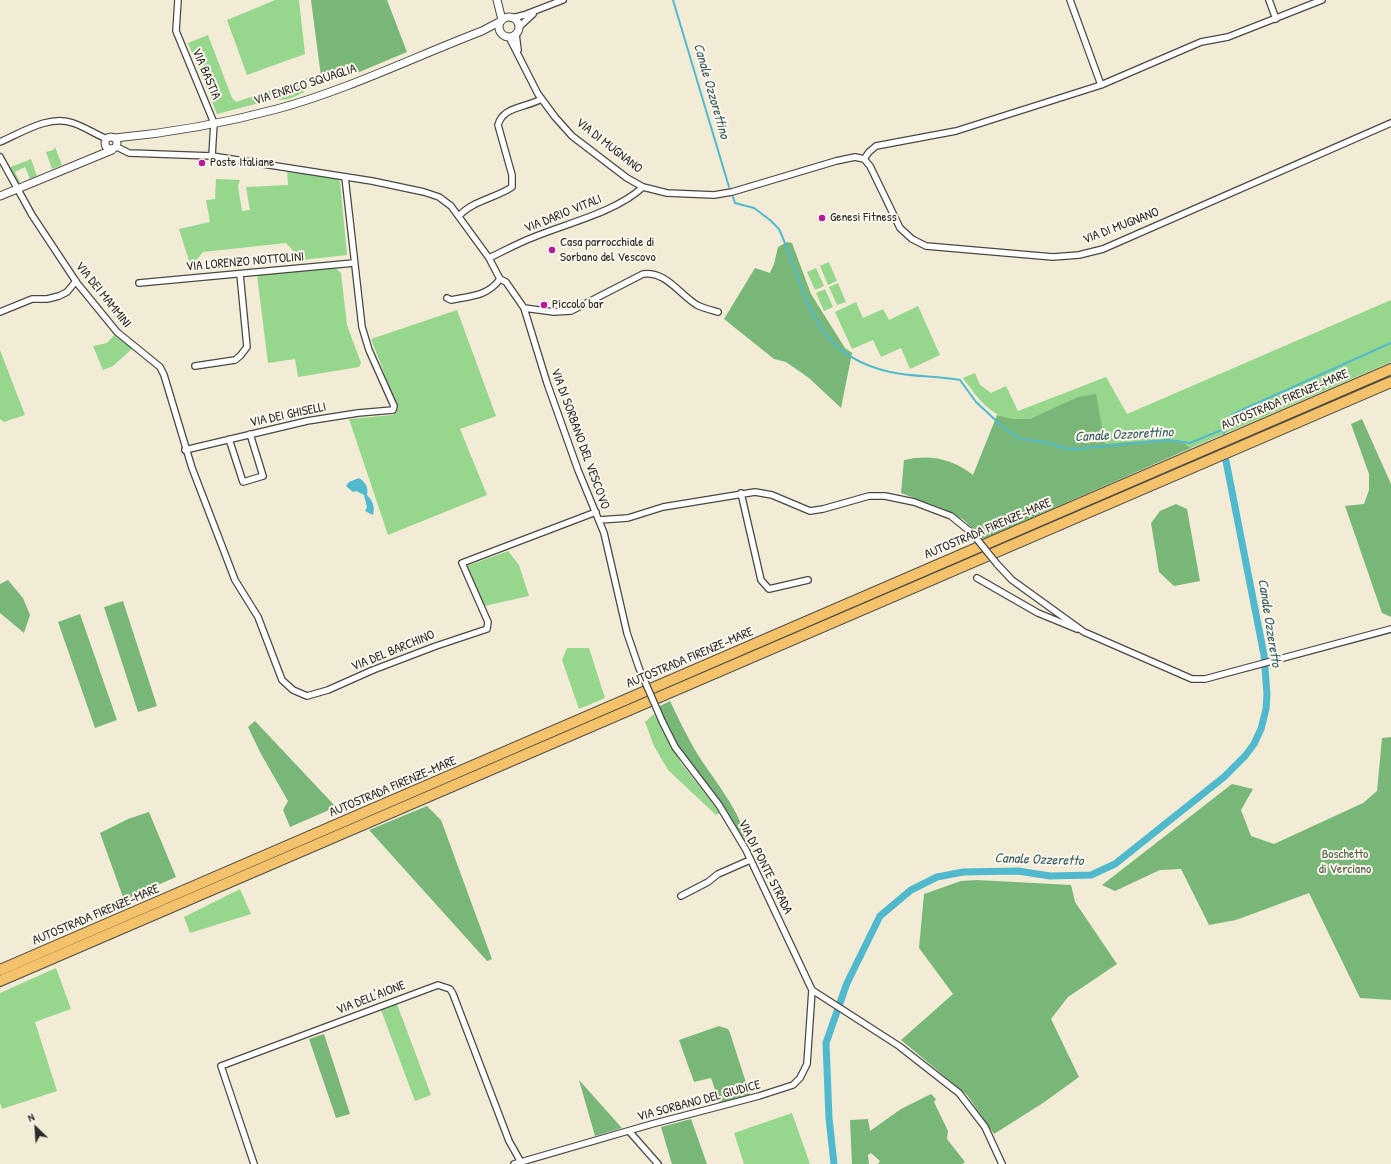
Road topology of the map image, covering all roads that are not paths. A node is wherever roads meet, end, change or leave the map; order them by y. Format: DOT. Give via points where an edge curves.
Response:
graph roads {
  1 [pos="178,0"];
  2 [pos="563,0"];
  3 [pos="1070,0"];
  4 [pos="1269,0"];
  5 [pos="1322,0"];
  6 [pos="498,2"];
  7 [pos="536,11"];
  8 [pos="512,17"];
  9 [pos="1276,19"];
  10 [pos="501,21"];
  11 [pos="482,31"];
  12 [pos="512,34"];
  13 [pos="1101,85"];
  14 [pos="541,99"];
  15 [pos="214,123"];
  16 [pos="1391,123"];
  17 [pos="0,142"];
  18 [pos="106,142"];
  19 [pos="115,144"];
  20 [pos="96,154"];
  21 [pos="212,156"];
  22 [pos="0,157"];
  23 [pos="864,159"];
  24 [pos="345,177"];
  25 [pos="644,187"];
  26 [pos="17,189"];
  27 [pos="0,196"];
  28 [pos="460,216"];
  29 [pos="489,258"];
  30 [pos="354,263"];
  31 [pos="240,274"];
  32 [pos="500,279"];
  33 [pos="76,281"];
  34 [pos="139,283"];
  35 [pos="446,298"];
  36 [pos="524,308"];
  37 [pos="0,312"];
  38 [pos="718,312"];
  39 [pos="196,366"];
  40 [pos="1391,369"];
  41 [pos="1391,382"];
  42 [pos="250,434"];
  43 [pos="230,438"];
  44 [pos="185,450"];
  45 [pos="741,493"];
  46 [pos="207,512"];
  47 [pos="596,512"];
  48 [pos="599,520"];
  49 [pos="977,578"];
  50 [pos="808,580"];
  51 [pos="1391,629"];
  52 [pos="1084,632"];
  53 [pos="750,860"];
  54 [pos="681,896"];
  55 [pos="0,970"];
  56 [pos="0,981"];
  57 [pos="812,990"];
  58 [pos="629,1131"];
  59 [pos="522,1163"];
  60 [pos="254,1164"];
  61 [pos="514,1164"];
  62 [pos="658,1164"];
  63 [pos="1002,1164"];
  1 -- 15 [label="street, VIA BASTIA" via="176,31"];
  2 -- 7 [label="street"];
  3 -- 13 [label="street"];
  4 -- 9 [label="street"];
  5 -- 9 [label="street"];
  6 -- 8 [label="street" via="504,12"];
  6 -- 10 [label="street"];
  7 -- 8 [label="street"];
  7 -- 12 [label="street"];
  8 -- 10 [label="street, VIA ENRICO SQUAGLIA"];
  8 -- 12 [label="street" via="517,21"];
  9 -- 13 [label="street" via="1228,37 1201,42"];
  10 -- 11 [label="street, VIA ENRICO SQUAGLIA"];
  10 -- 12 [label="street" via="499,30"];
  11 -- 12 [label="street"];
  11 -- 15 [label="street, VIA ENRICO SQUAGLIA" via="303,101"];
  12 -- 14 [label="street, VIA DI MUGNANO"];
  13 -- 23 [label="street" via="956,131 876,146"];
  14 -- 25 [label="street, VIA DI MUGNANO" via="572,136 627,178"];
  14 -- 28 [label="street" via="529,106 506,112 500,118 498,125 512,175 512,187 466,209"];
  15 -- 19 [label="street, VIA ENRICO SQUAGLIA" via="129,137"];
  15 -- 21 [label="street, VIA BASTIA"];
  16 -- 23 [label="street, VIA DI MUGNANO" via="1103,249 1079,255 1053,257 926,246 912,239 900,228 870,166"];
  17 -- 18 [label="street" via="46,123 61,120 73,123"];
  18 -- 19 [label="street" via="108,148"];
  18 -- 19 [label="street" via="110,137"];
  18 -- 20 [label="street"];
  19 -- 20 [label="street"];
  19 -- 21 [label="street" via="129,153"];
  20 -- 26 [label="street"];
  21 -- 24 [label="street"];
  22 -- 26 [label="street, VIA DEI MAMMINI"];
  23 -- 25 [label="street, VIA DI MUGNANO" via="855,157 836,161 737,191 714,195 667,193"];
  24 -- 28 [label="street" via="414,189 439,197"];
  24 -- 30 [label="street"];
  25 -- 29 [label="street, VIA DARIO VITALI" via="634,195 590,216 533,237"];
  26 -- 27 [label="street"];
  26 -- 33 [label="street, VIA DEI MAMMINI"];
  28 -- 29 [label="street"];
  29 -- 32 [label="street, VIA DI SORBANO DEL VESCOVO"];
  30 -- 31 [label="street, VIA LORENZO NOTTOLINI"];
  30 -- 42 [label="street, VIA DEI GHISELLI" via="362,327 369,350 394,406 392,410 307,421"];
  31 -- 34 [label="street, VIA LORENZO NOTTOLINI"];
  31 -- 39 [label="street" via="247,347 234,360"];
  32 -- 35 [label="street" via="493,288 481,294 451,300"];
  32 -- 36 [label="street, VIA DI SORBANO DEL VESCOVO" via="506,282"];
  33 -- 37 [label="street" via="68,292 59,296 32,299"];
  33 -- 44 [label="street, VIA DEI MAMMINI" via="117,332 160,367 168,384"];
  36 -- 38 [label="street" via="554,312 571,311 643,274 651,273 662,276 697,305"];
  36 -- 47 [label="street, VIA DI SORBANO DEL VESCOVO" via="547,383"];
  40 -- 55 [label="highway, AUTOSTRADA FIRENZE-MARE"];
  41 -- 56 [label="highway, AUTOSTRADA FIRENZE-MARE"];
  42 -- 43 [label="street, VIA DEI GHISELLI"];
  42 -- 43 [label="street" via="263,476 243,482"];
  43 -- 44 [label="street, VIA DEI GHISELLI"];
  44 -- 46 [label="street, VIA DEI MAMMINI"];
  45 -- 48 [label="street, VIA DI SORBANO DEL VESCOVO" via="663,507 628,518"];
  45 -- 50 [label="street" via="764,585 768,589"];
  45 -- 52 [label="street, VIA DI SORBANO DEL VESCOVO, bridge" via="772,495 810,511 869,496 885,496 914,502 951,516 972,533 1012,580"];
  46 -- 47 [label="street, VIA DEL BARCHINO" via="235,580 258,617 282,680 293,690 307,696 487,629 488,622 462,563"];
  47 -- 48 [label="street, VIA DI SORBANO DEL VESCOVO"];
  48 -- 53 [label="street, VIA DI PONTE STRADA, bridge" via="627,633 662,720 675,747 719,805"];
  49 -- 52 [label="street" via="1038,613"];
  51 -- 52 [label="street, VIA DI SORBANO DEL VESCOVO" via="1205,679 1192,679"];
  53 -- 54 [label="street" via="718,874"];
  53 -- 57 [label="street, VIA DI PONTE STRADA"];
  57 -- 58 [label="street, VIA SORBANO DEL GIUDICE" via="807,1064 793,1085"];
  57 -- 63 [label="street" via="899,1046 958,1093 985,1127"];
  58 -- 59 [label="street, VIA SORBANO DEL GIUDICE"];
  58 -- 62 [label="street"];
  59 -- 60 [label="street, VIA DELL'AIONE" via="509,1142 453,994 450,989 438,985 221,1066"];
  59 -- 61 [label="street, VIA SORBANO DEL GIUDICE"];
}
